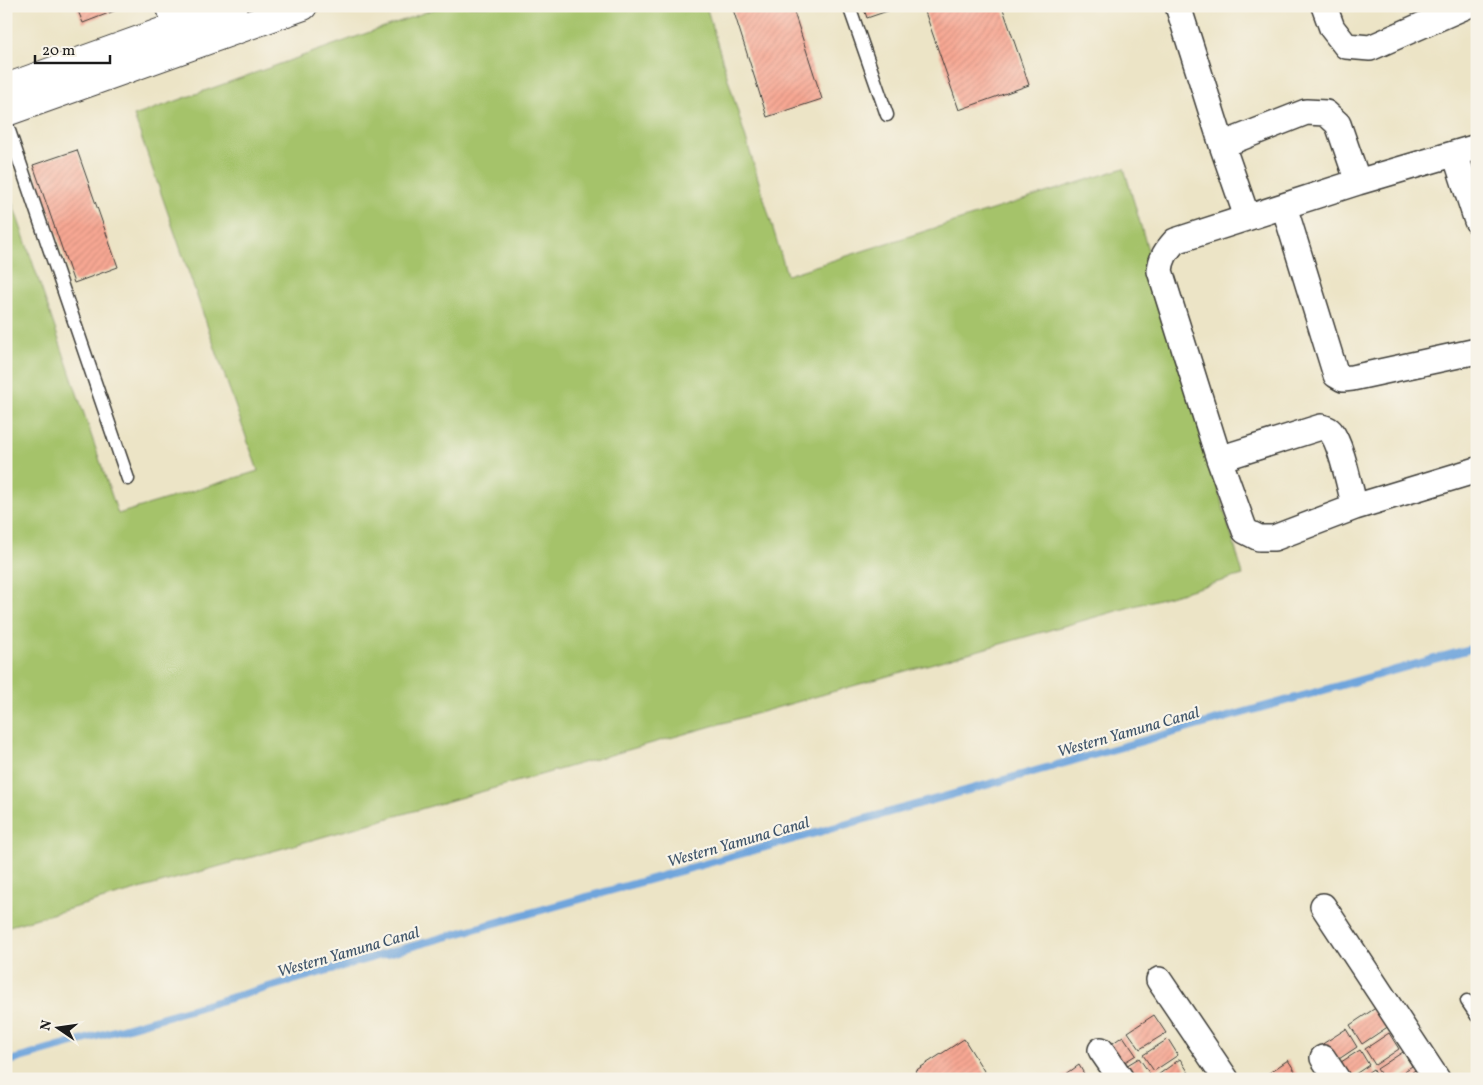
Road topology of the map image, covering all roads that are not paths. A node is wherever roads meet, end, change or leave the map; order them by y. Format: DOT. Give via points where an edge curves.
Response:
graph roads {
  1 [pos="234,6"];
  2 [pos="303,6"];
  3 [pos="849,6"];
  4 [pos="1178,6"];
  5 [pos="1324,6"];
  6 [pos="1466,6"];
  7 [pos="173,17"];
  8 [pos="6,88"];
  9 [pos="6,112"];
  10 [pos="887,115"];
  11 [pos="6,122"];
  12 [pos="1222,146"];
  13 [pos="1466,151"];
  14 [pos="1358,182"];
  15 [pos="1284,206"];
  16 [pos="1247,218"];
  17 [pos="1477,221"];
  18 [pos="1477,351"];
  19 [pos="1219,459"];
  20 [pos="1477,470"];
  21 [pos="128,479"];
  22 [pos="1355,507"];
  23 [pos="1323,906"];
  24 [pos="1159,980"];
  25 [pos="1467,1001"];
  26 [pos="1477,1016"];
  27 [pos="1101,1050"];
  28 [pos="1323,1058"];
  29 [pos="1121,1079"];
  30 [pos="1226,1079"];
  31 [pos="1337,1079"];
  32 [pos="1437,1079"];
  1 -- 7 [label="street"];
  2 -- 9 [label="street"];
  3 -- 10 [label="lane"];
  4 -- 12 [label="street"];
  5 -- 6 [label="street" via="1332,28 1346,46 1370,48"];
  7 -- 8 [label="street"];
  11 -- 21 [label="lane"];
  12 -- 14 [label="street" via="1306,112 1326,113 1338,124"];
  12 -- 16 [label="street"];
  13 -- 14 [label="street"];
  13 -- 17 [label="street"];
  14 -- 15 [label="street"];
  15 -- 16 [label="street"];
  15 -- 18 [label="street" via="1336,375 1343,380"];
  16 -- 19 [label="street" via="1175,241 1165,252 1160,271"];
  19 -- 22 [label="street" via="1245,532 1259,538 1274,538"];
  19 -- 22 [label="street" via="1321,427 1327,428 1337,441"];
  20 -- 22 [label="street"];
  23 -- 32 [label="street"];
  24 -- 30 [label="street"];
  25 -- 26 [label="lane"];
  27 -- 29 [label="street"];
  28 -- 31 [label="street"];
}
